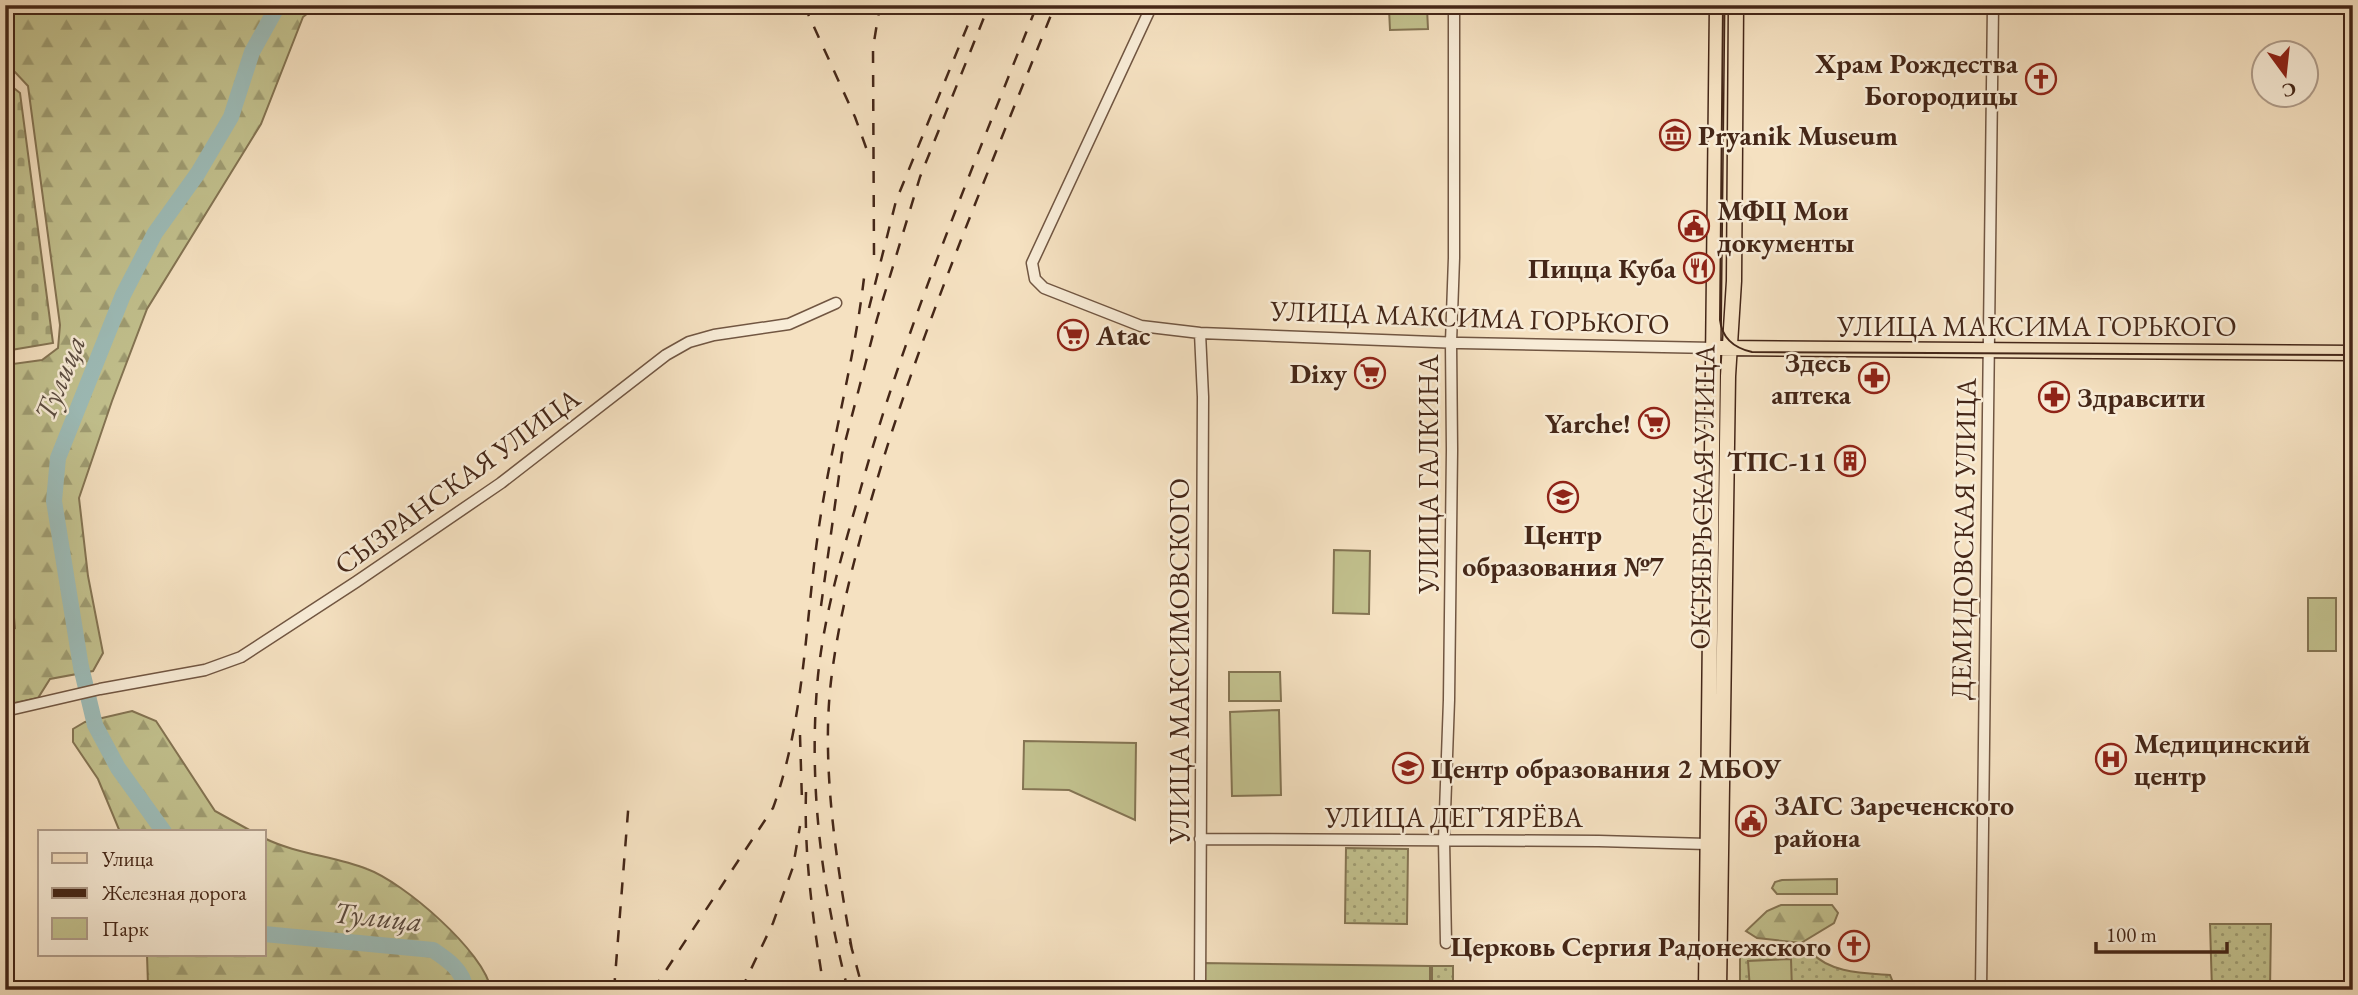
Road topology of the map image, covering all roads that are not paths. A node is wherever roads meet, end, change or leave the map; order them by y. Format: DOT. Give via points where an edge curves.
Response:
graph roads {
  1 [pos="1152,5"];
  2 [pos="1454,5"];
  3 [pos="1717,5"];
  4 [pos="1736,5"];
  5 [pos="1993,5"];
  6 [pos="836,303"];
  7 [pos="1200,333"];
  8 [pos="1451,342"];
  9 [pos="1722,348"];
  10 [pos="1988,350"];
  11 [pos="2353,353"];
  12 [pos="5,711"];
  13 [pos="1200,839"];
  14 [pos="1444,840"];
  15 [pos="1707,844"];
  16 [pos="1447,943"];
  17 [pos="1200,990"];
  18 [pos="1706,990"];
  19 [pos="1719,990"];
  20 [pos="1980,990"];
  1 -- 7 [label="street, УЛИЦА МАКСИМА ГОРЬКОГО" via="1032,263 1035,279 1044,288 1141,326"];
  2 -- 8 [label="street, УЛИЦА ГАЛКИНА"];
  3 -- 9 [label="main road, ОКТЯБРЬСКАЯ УЛИЦА"];
  4 -- 9 [label="main road, ОКТЯБРЬСКАЯ УЛИЦА" via="1734,281"];
  5 -- 10 [label="street, ДЕМИДОВСКАЯ УЛИЦА"];
  6 -- 12 [label="street, СЫЗРАНСКАЯ УЛИЦА" via="789,324 714,335 666,355 502,483 241,657 205,670"];
  7 -- 8 [label="street, УЛИЦА МАКСИМА ГОРЬКОГО"];
  7 -- 13 [label="street, УЛИЦА МАКСИМОВСКОГО"];
  8 -- 9 [label="street, УЛИЦА МАКСИМА ГОРЬКОГО"];
  8 -- 14 [label="street, УЛИЦА ГАЛКИНА"];
  9 -- 10 [label="main road, УЛИЦА МАКСИМА ГОРЬКОГО"];
  9 -- 15 [label="main road, ОКТЯБРЬСКАЯ УЛИЦА"];
  9 -- 19 [label="main road, ОКТЯБРЬСКАЯ УЛИЦА"];
  10 -- 11 [label="main road, УЛИЦА МАКСИМА ГОРЬКОГО"];
  10 -- 20 [label="street, ДЕМИДОВСКАЯ УЛИЦА"];
  13 -- 14 [label="street, УЛИЦА ДЕГТЯРЁВА"];
  13 -- 17 [label="street, УЛИЦА МАКСИМОВСКОГО"];
  14 -- 15 [label="street, УЛИЦА ДЕГТЯРЁВА"];
  14 -- 16 [label="street, УЛИЦА ГАЛКИНА"];
  15 -- 18 [label="main road, ОКТЯБРЬСКАЯ УЛИЦА"];
}
